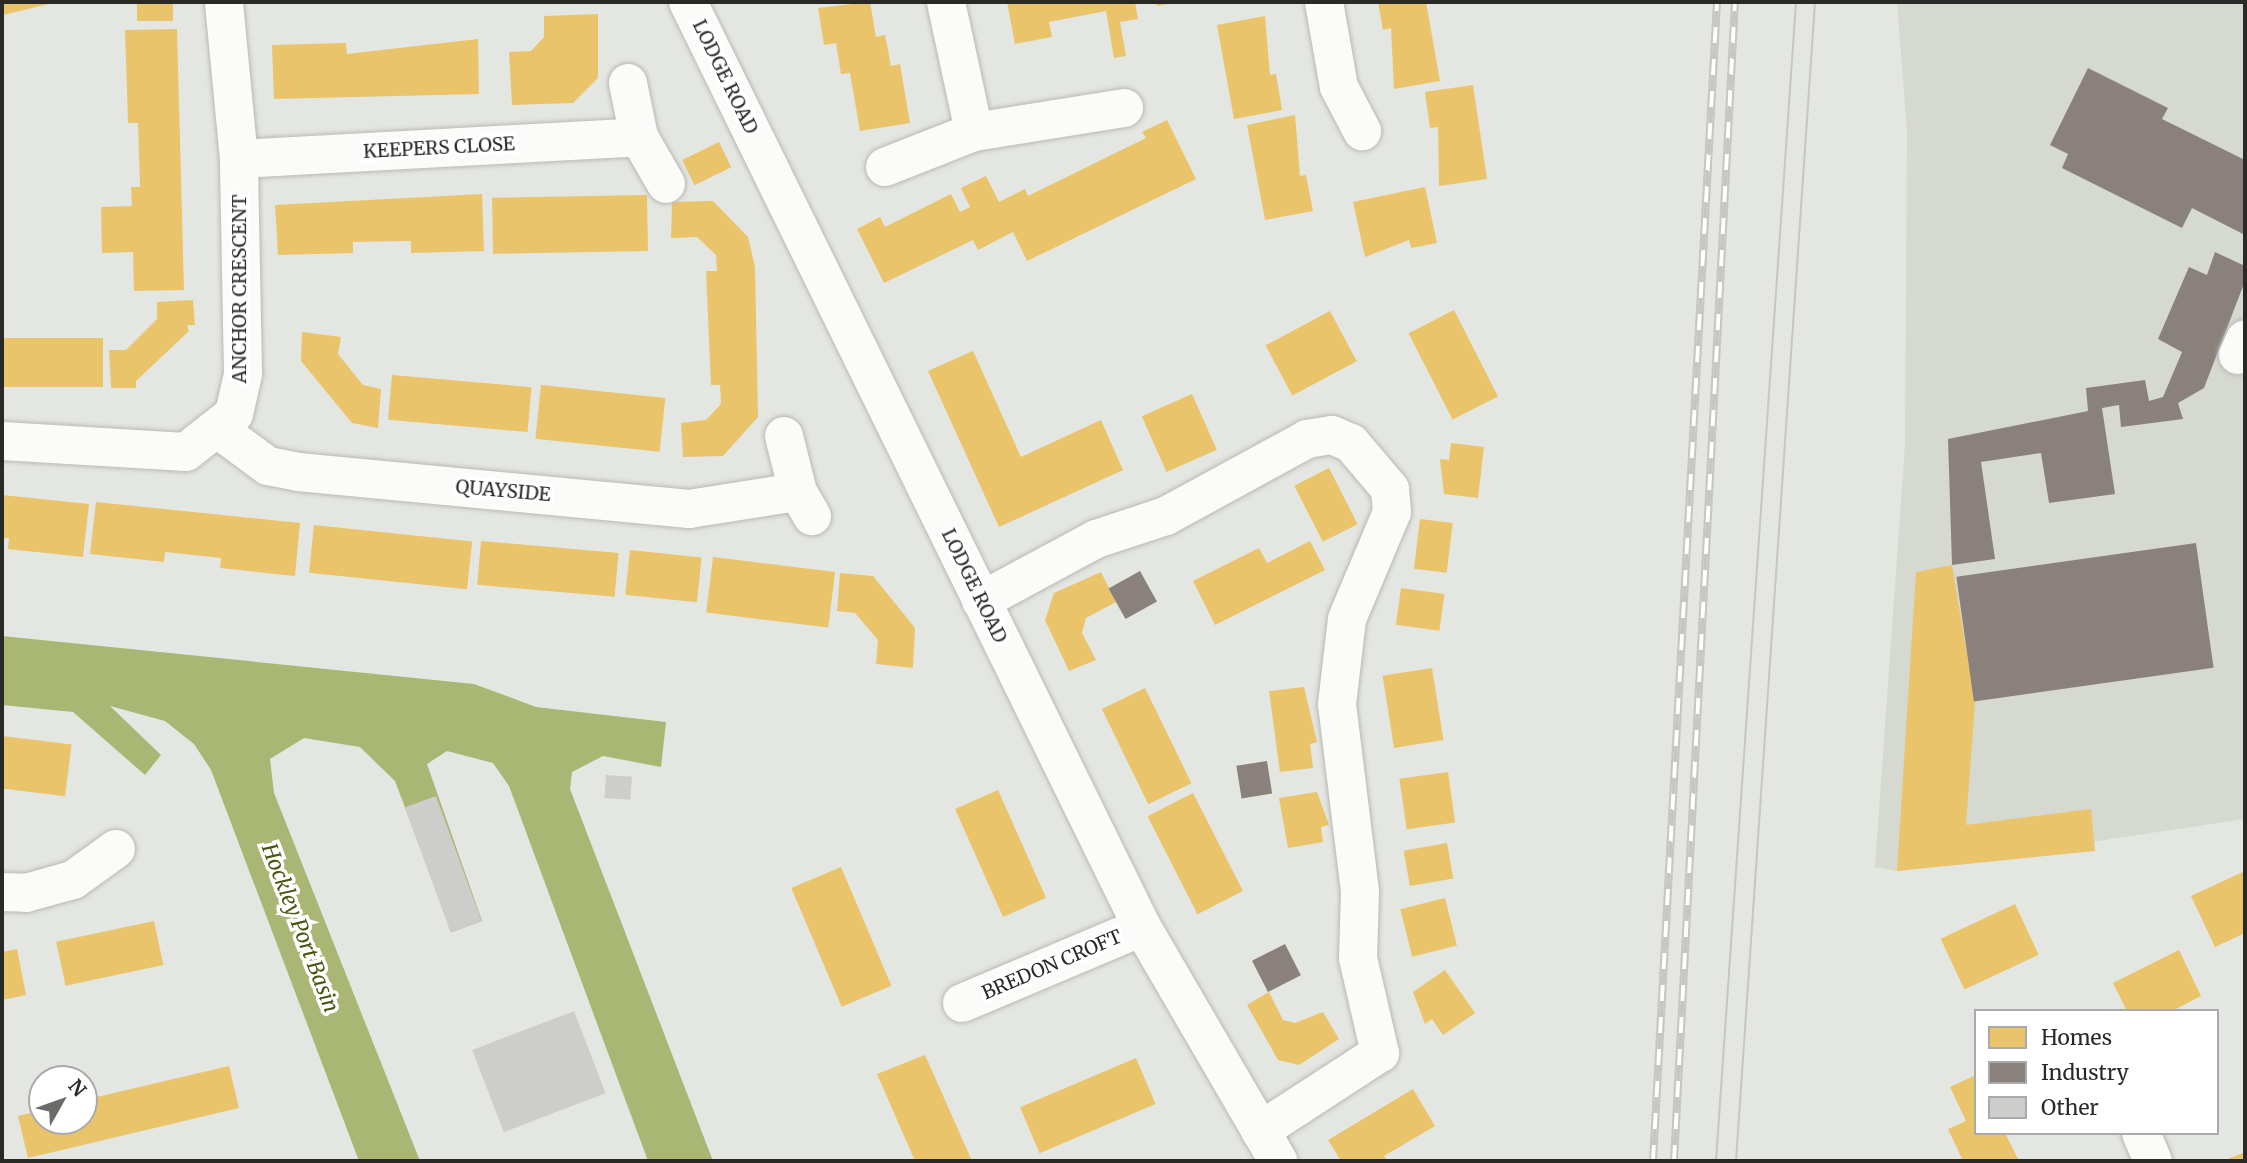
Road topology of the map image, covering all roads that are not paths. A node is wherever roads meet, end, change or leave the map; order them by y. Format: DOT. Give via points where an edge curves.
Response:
graph roads {
  1 [pos="224,2"];
  2 [pos="688,2"];
  3 [pos="946,2"];
  4 [pos="1324,2"];
  5 [pos="628,83"];
  6 [pos="1124,108"];
  7 [pos="1362,131"];
  8 [pos="974,132"];
  9 [pos="639,137"];
  10 [pos="239,159"];
  11 [pos="885,167"];
  12 [pos="666,184"];
  13 [pos="219,430"];
  14 [pos="784,436"];
  15 [pos="2,440"];
  16 [pos="981,601"];
  17 [pos="116,849"];
  18 [pos="21,903"];
  19 [pos="1142,927"];
  20 [pos="962,1003"];
  21 [pos="2142,1135"];
  22 [pos="1269,1146"];
  23 [pos="2153,1161"];
  1 -- 10 [label="street, ANCHOR CRESCENT"];
  2 -- 16 [label="street, LODGE ROAD"];
  3 -- 8 [label="street"];
  4 -- 7 [label="street" via="1339,87"];
  5 -- 9 [label="street"];
  6 -- 8 [label="street"];
  8 -- 11 [label="street"];
  9 -- 10 [label="street, KEEPERS CLOSE"];
  9 -- 12 [label="street"];
  10 -- 13 [label="street, ANCHOR CRESCENT" via="243,374 234,414"];
  13 -- 14 [label="street, QUAYSIDE" via="268,466 689,509 805,504"];
  13 -- 15 [label="street, ANCHOR CRESCENT" via="187,452 159,455"];
  16 -- 19 [label="street, LODGE ROAD"];
  16 -- 22 [label="street" via="1096,539 1166,516 1307,439 1332,435 1351,443 1390,489 1392,512 1347,619 1337,704 1360,892 1358,958 1380,1053"];
  17 -- 18 [label="street" via="73,880"];
  19 -- 20 [label="street, BREDON CROFT"];
  19 -- 22 [label="street, LODGE ROAD"];
  21 -- 23 [label="street"];
}
